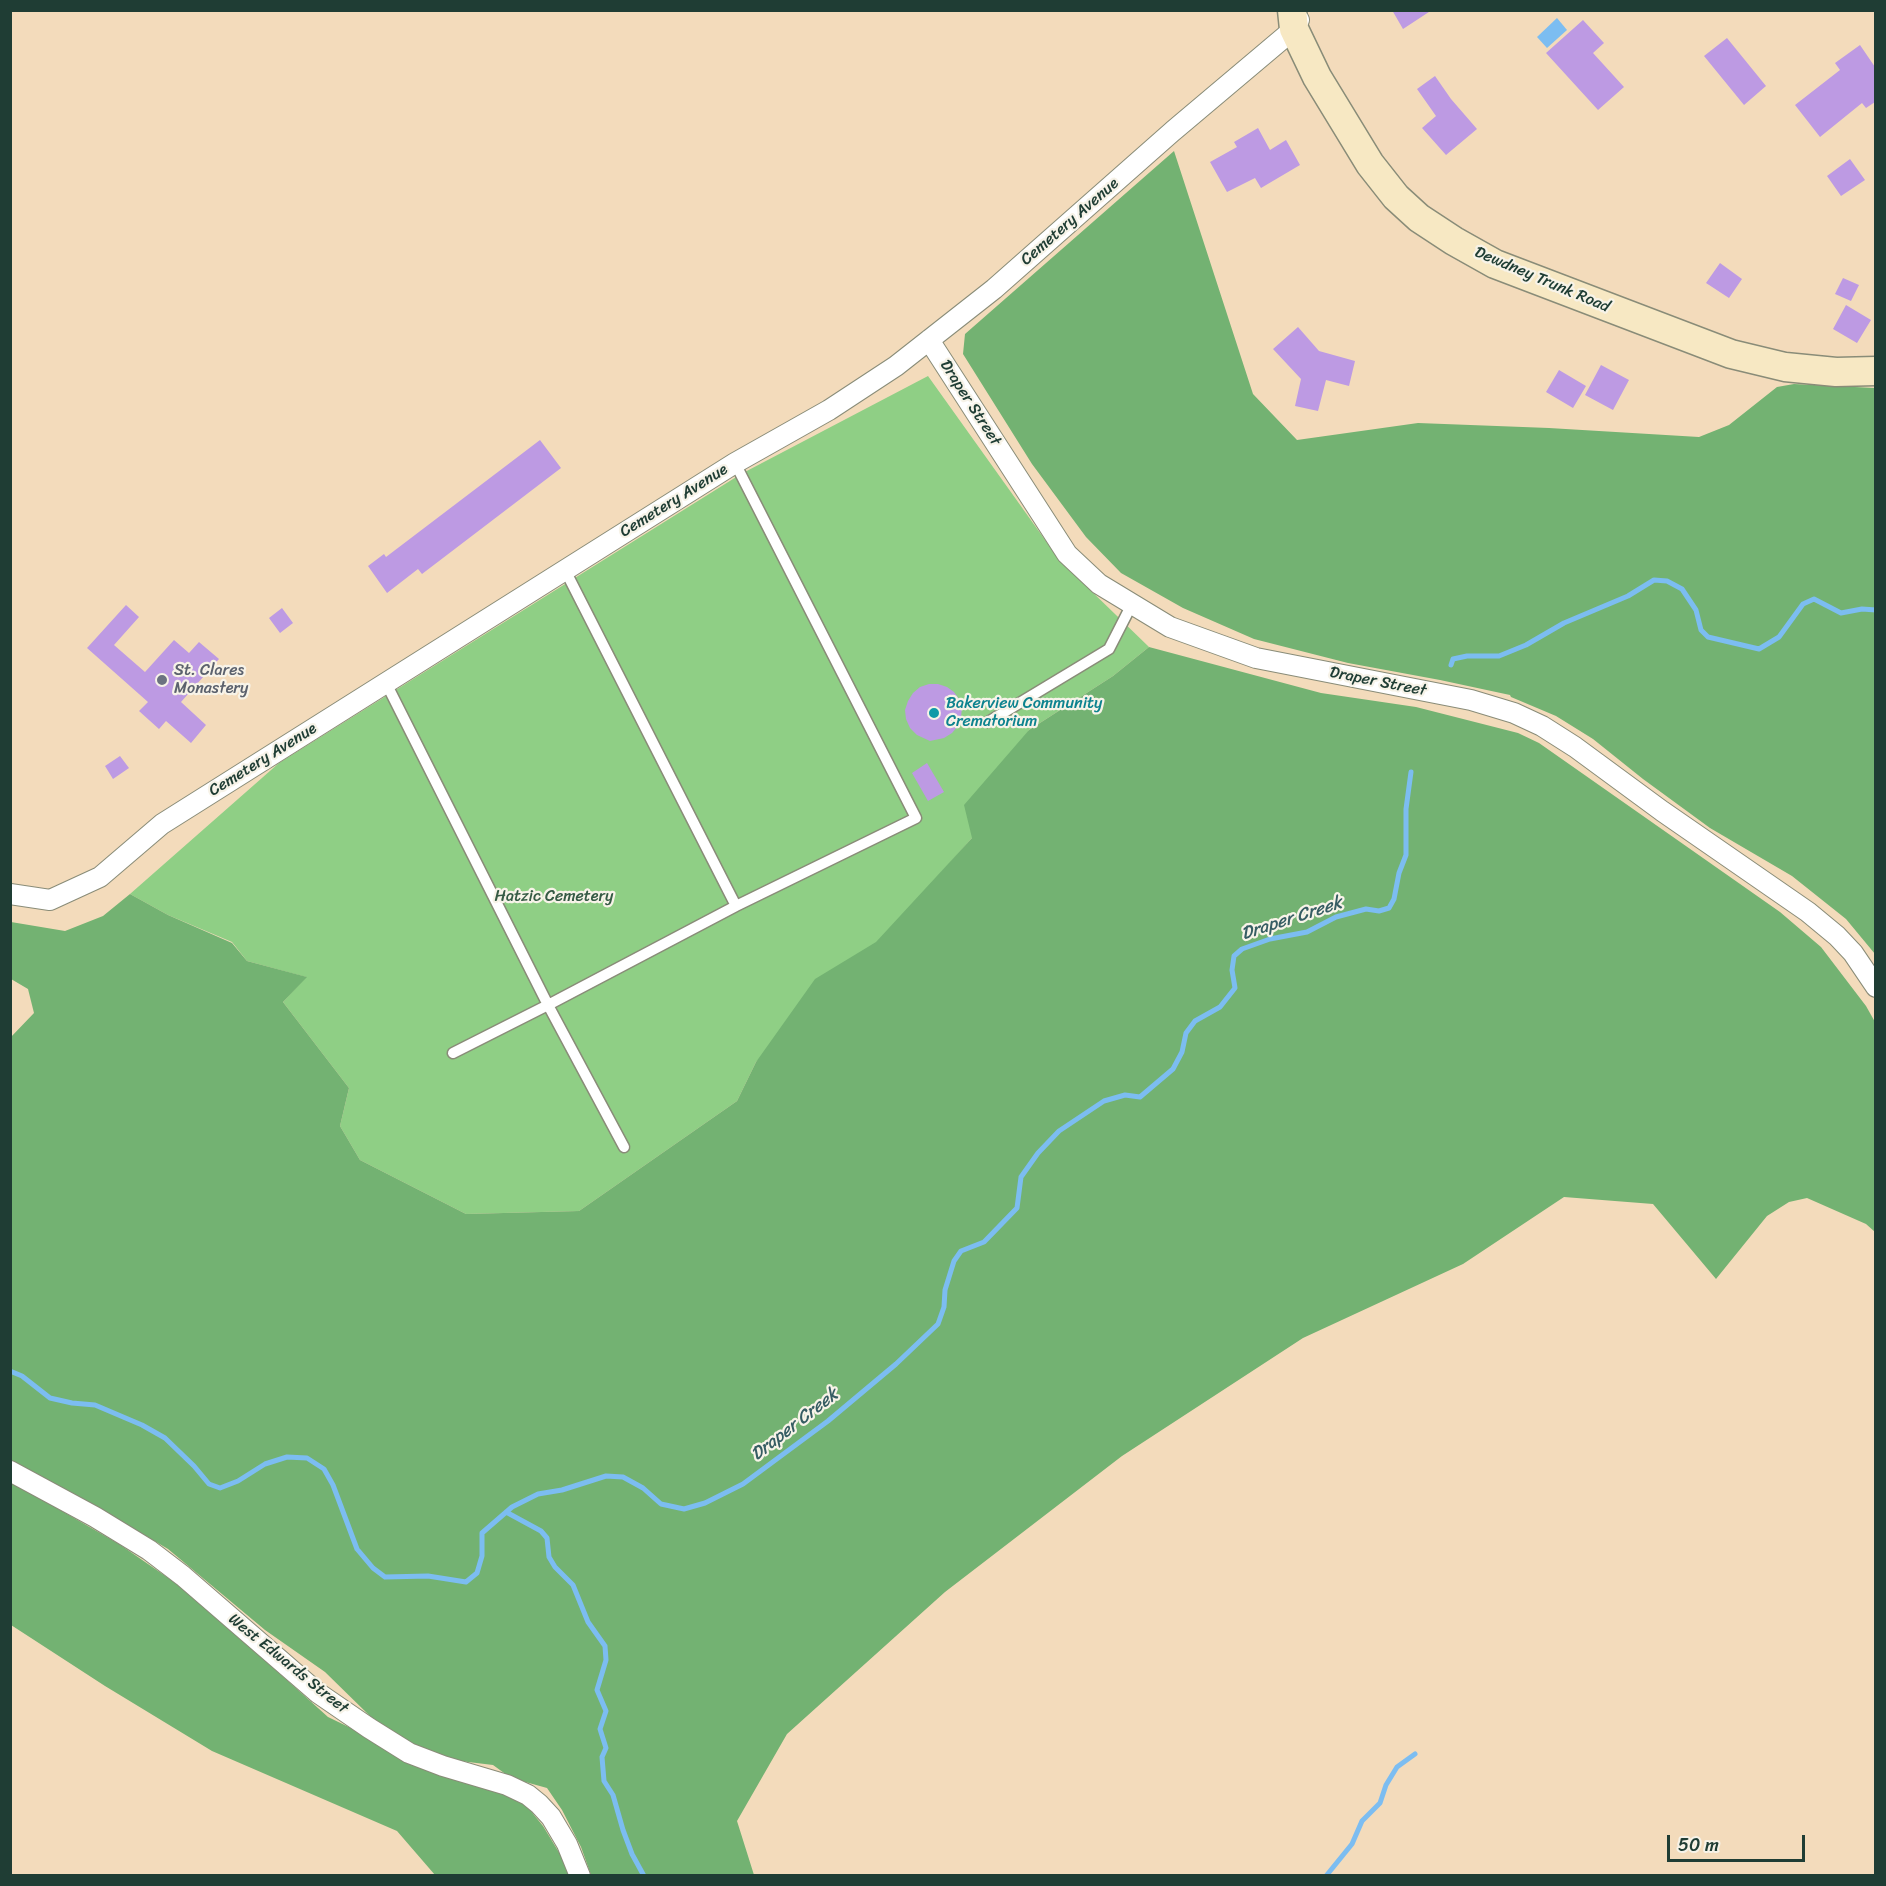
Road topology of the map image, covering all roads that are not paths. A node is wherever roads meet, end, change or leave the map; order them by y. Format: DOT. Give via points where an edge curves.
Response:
graph roads {
  1 [pos="1297,17"];
  2 [pos="929,340"];
  3 [pos="1875,371"];
  4 [pos="735,463"];
  5 [pos="565,570"];
  6 [pos="1132,604"];
  7 [pos="386,683"];
  8 [pos="988,722"];
  9 [pos="10,894"];
  10 [pos="736,906"];
  11 [pos="1875,987"];
  12 [pos="548,1005"];
  13 [pos="453,1053"];
  14 [pos="624,1147"];
  15 [pos="10,1471"];
  16 [pos="580,1875"];
  1 -- 2 [label="street, Cemetery Avenue" via="994,289"];
  1 -- 3 [label="main road, Dewdney Trunk Road" via="1317,78 1370,164 1396,197 1454,241 1495,264 1731,354 1785,367"];
  2 -- 4 [label="street, Cemetery Avenue" via="829,410"];
  2 -- 6 [label="street, Draper Street" via="1067,554 1099,584"];
  4 -- 5 [label="street, Cemetery Avenue"];
  4 -- 10 [label="lane" via="916,818"];
  5 -- 7 [label="street, Cemetery Avenue"];
  5 -- 10 [label="lane"];
  6 -- 8 [label="lane" via="1109,649"];
  6 -- 11 [label="street, Draper Street" via="1170,627 1256,658 1471,700 1542,726 1808,912 1853,953"];
  7 -- 9 [label="street, Cemetery Avenue" via="162,824 100,877 50,900"];
  7 -- 12 [label="lane"];
  10 -- 12 [label="lane"];
  12 -- 13 [label="lane"];
  12 -- 14 [label="lane"];
  15 -- 16 [label="street, West Edwards Street" via="149,1550 318,1693 369,1728 409,1753 528,1795 551,1817"];
}
